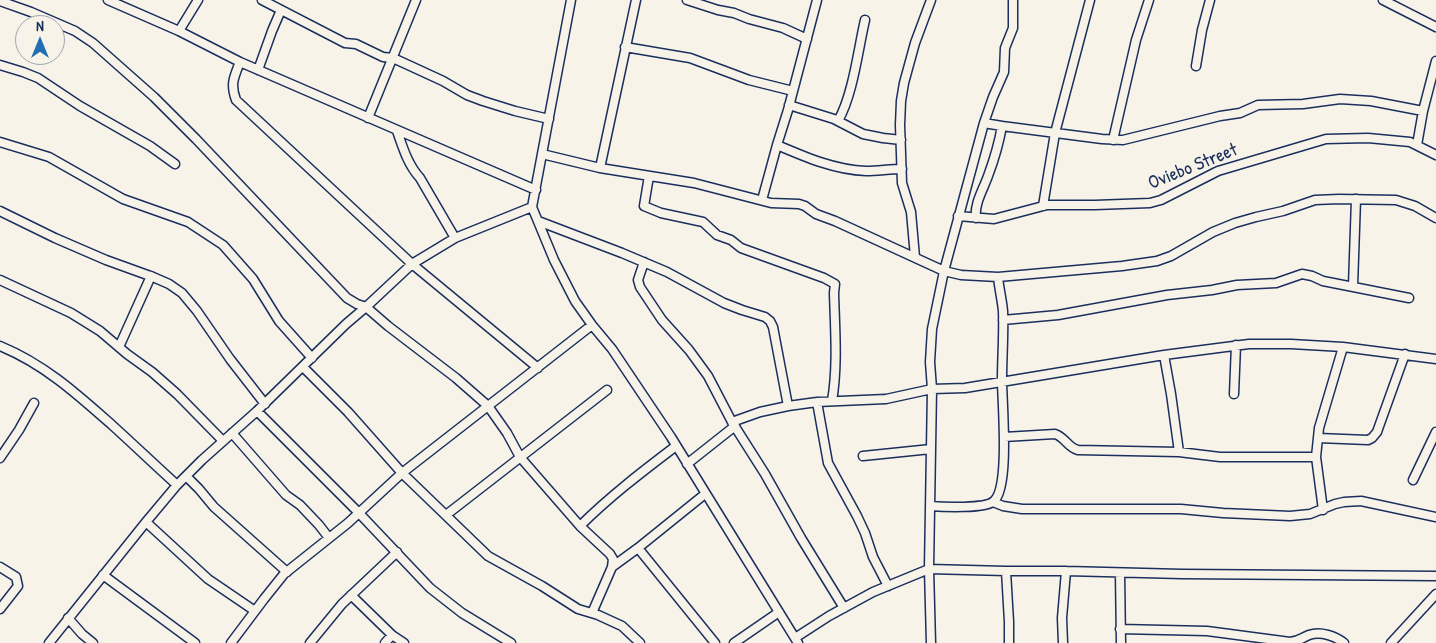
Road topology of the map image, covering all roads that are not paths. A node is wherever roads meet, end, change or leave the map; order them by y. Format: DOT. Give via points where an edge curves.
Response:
graph roads {
  1 [pos="108,0"];
  2 [pos="198,0"];
  3 [pos="262,0"];
  4 [pos="416,0"];
  5 [pos="571,0"];
  6 [pos="636,0"];
  7 [pos="688,0"];
  8 [pos="817,0"];
  9 [pos="931,0"];
  10 [pos="1013,0"];
  11 [pos="1090,0"];
  12 [pos="1149,0"];
  13 [pos="1210,0"];
  14 [pos="1383,0"];
  15 [pos="0,1"];
  16 [pos="281,10"];
  17 [pos="865,20"];
  18 [pos="1436,27"];
  19 [pos="179,31"];
  20 [pos="807,39"];
  21 [pos="625,47"];
  22 [pos="393,58"];
  23 [pos="1436,61"];
  24 [pos="240,62"];
  25 [pos="0,64"];
  26 [pos="1196,66"];
  27 [pos="258,70"];
  28 [pos="793,91"];
  29 [pos="789,105"];
  30 [pos="1423,110"];
  31 [pos="368,118"];
  32 [pos="549,119"];
  33 [pos="838,121"];
  34 [pos="984,123"];
  35 [pos="1002,126"];
  36 [pos="397,131"];
  37 [pos="1056,132"];
  38 [pos="901,140"];
  39 [pos="1113,140"];
  40 [pos="0,142"];
  41 [pos="777,145"];
  42 [pos="1417,145"];
  43 [pos="542,154"];
  44 [pos="1436,155"];
  45 [pos="176,164"];
  46 [pos="600,168"];
  47 [pos="902,169"];
  48 [pos="649,176"];
  49 [pos="536,190"];
  50 [pos="1356,198"];
  51 [pos="762,200"];
  52 [pos="1042,206"];
  53 [pos="532,207"];
  54 [pos="0,210"];
  55 [pos="958,216"];
  56 [pos="976,218"];
  57 [pos="1436,218"];
  58 [pos="538,221"];
  59 [pos="455,238"];
  60 [pos="915,257"];
  61 [pos="644,262"];
  62 [pos="412,264"];
  63 [pos="944,271"];
  64 [pos="151,276"];
  65 [pos="998,277"];
  66 [pos="0,280"];
  67 [pos="1353,286"];
  68 [pos="1409,298"];
  69 [pos="366,307"];
  70 [pos="1003,320"];
  71 [pos="592,325"];
  72 [pos="1236,345"];
  73 [pos="0,346"];
  74 [pos="118,347"];
  75 [pos="1343,348"];
  76 [pos="1405,354"];
  77 [pos="1164,355"];
  78 [pos="312,358"];
  79 [pos="1436,359"];
  80 [pos="302,367"];
  81 [pos="538,368"];
  82 [pos="1002,381"];
  83 [pos="607,390"];
  84 [pos="932,390"];
  85 [pos="1234,394"];
  86 [pos="832,401"];
  87 [pos="817,402"];
  88 [pos="34,403"];
  89 [pos="265,404"];
  90 [pos="488,406"];
  91 [pos="788,406"];
  92 [pos="257,411"];
  93 [pos="733,424"];
  94 [pos="1436,432"];
  95 [pos="232,433"];
  96 [pos="1004,436"];
  97 [pos="1318,438"];
  98 [pos="223,441"];
  99 [pos="676,446"];
  100 [pos="931,449"];
  101 [pos="1179,452"];
  102 [pos="863,456"];
  103 [pos="520,457"];
  104 [pos="1316,457"];
  105 [pos="0,458"];
  106 [pos="687,464"];
  107 [pos="402,473"];
  108 [pos="186,476"];
  109 [pos="1412,480"];
  110 [pos="177,485"];
  111 [pos="705,494"];
  112 [pos="993,502"];
  113 [pos="930,506"];
  114 [pos="1323,510"];
  115 [pos="358,512"];
  116 [pos="446,515"];
  117 [pos="1436,517"];
  118 [pos="146,522"];
  119 [pos="580,526"];
  120 [pos="329,538"];
  121 [pos="638,548"];
  122 [pos="397,552"];
  123 [pos="0,567"];
  124 [pos="612,567"];
  125 [pos="929,569"];
  126 [pos="1006,571"];
  127 [pos="1066,571"];
  128 [pos="287,572"];
  129 [pos="1120,573"];
  130 [pos="103,575"];
  131 [pos="1436,576"];
  132 [pos="888,586"];
  133 [pos="1436,594"];
  134 [pos="351,595"];
  135 [pos="844,608"];
  136 [pos="0,609"];
  137 [pos="255,610"];
  138 [pos="779,612"];
  139 [pos="592,613"];
  140 [pos="68,618"];
  141 [pos="1120,629"];
  142 [pos="392,635"];
  143 [pos="797,640"];
  144 [pos="49,643"];
  145 [pos="94,643"];
  146 [pos="195,643"];
  147 [pos="232,643"];
  148 [pos="310,643"];
  149 [pos="385,643"];
  150 [pos="404,643"];
  151 [pos="511,643"];
  152 [pos="640,643"];
  153 [pos="715,643"];
  154 [pos="734,643"];
  155 [pos="931,643"];
  156 [pos="1009,643"];
  157 [pos="1063,643"];
  158 [pos="1121,643"];
  159 [pos="1344,643"];
  160 [pos="1391,643"];
  1 -- 19 [label="street"];
  2 -- 19 [label="street"];
  3 -- 16 [label="street"];
  4 -- 22 [label="street"];
  5 -- 32 [label="street"];
  6 -- 21 [label="street"];
  7 -- 20 [label="street" via="783,28"];
  8 -- 20 [label="street"];
  9 -- 38 [label="street" via="904,83"];
  10 -- 34 [label="street" via="1013,28 1005,48 1004,72"];
  11 -- 37 [label="street"];
  12 -- 39 [label="street" via="1136,40"];
  13 -- 26 [label="street"];
  14 -- 18 [label="street"];
  15 -- 69 [label="street" via="75,31 93,43 196,139 347,298"];
  16 -- 22 [label="street" via="345,43"];
  16 -- 27 [label="street"];
  17 -- 33 [label="street" via="844,111"];
  19 -- 24 [label="street"];
  20 -- 28 [label="street"];
  21 -- 28 [label="street" via="690,58 749,80"];
  21 -- 46 [label="street"];
  22 -- 31 [label="street"];
  22 -- 32 [label="street" via="467,95"];
  23 -- 30 [label="street"];
  24 -- 27 [label="street"];
  24 -- 62 [label="street" via="233,79 232,90 236,100"];
  25 -- 45 [label="street" via="38,78"];
  27 -- 31 [label="street"];
  28 -- 29 [label="street"];
  29 -- 33 [label="street"];
  29 -- 41 [label="street"];
  30 -- 39 [label="street" via="1371,100 1258,105 1240,113"];
  30 -- 42 [label="street"];
  31 -- 36 [label="street"];
  32 -- 43 [label="street"];
  33 -- 38 [label="street" via="863,134"];
  34 -- 35 [label="street"];
  34 -- 55 [label="street"];
  35 -- 37 [label="street"];
  35 -- 56 [label="street" via="976,206"];
  36 -- 49 [label="street"];
  36 -- 59 [label="street" via="414,170"];
  37 -- 39 [label="street"];
  37 -- 52 [label="street"];
  38 -- 47 [label="street"];
  40 -- 78 [label="street" via="48,157 123,199 188,222 223,245 253,279 279,321"];
  41 -- 47 [label="street" via="842,168 865,171"];
  41 -- 51 [label="street"];
  42 -- 44 [label="street, Oviebo Street"];
  42 -- 52 [label="street, Oviebo Street" via="1368,138 1326,139 1218,171 1150,203"];
  43 -- 46 [label="street"];
  43 -- 49 [label="street"];
  46 -- 48 [label="street"];
  47 -- 60 [label="street" via="902,183 911,212"];
  48 -- 51 [label="street" via="694,183"];
  48 -- 86 [label="street" via="644,206 704,222 717,235 741,248 834,284 836,364"];
  49 -- 53 [label="street"];
  50 -- 57 [label="street" via="1406,202"];
  50 -- 65 [label="street" via="1315,200 1235,223 1157,261"];
  50 -- 67 [label="street"];
  51 -- 60 [label="street" via="805,206 816,214"];
  52 -- 56 [label="street, Oviebo Street" via="994,219"];
  53 -- 58 [label="street"];
  53 -- 59 [label="street"];
  54 -- 64 [label="street" via="64,242"];
  55 -- 56 [label="street, Oviebo Street"];
  55 -- 63 [label="street"];
  58 -- 61 [label="street"];
  58 -- 71 [label="street" via="554,260"];
  59 -- 62 [label="street"];
  60 -- 63 [label="street"];
  61 -- 91 [label="street" via="724,303 770,321"];
  61 -- 93 [label="street" via="638,280 640,287 662,320 708,376"];
  62 -- 69 [label="street"];
  62 -- 81 [label="street"];
  63 -- 65 [label="street"];
  63 -- 84 [label="street" via="932,329"];
  64 -- 74 [label="street"];
  64 -- 89 [label="street" via="182,294"];
  65 -- 70 [label="street"];
  66 -- 74 [label="street" via="71,313"];
  67 -- 68 [label="street"];
  67 -- 70 [label="street" via="1302,274 1276,282 1167,295 1058,315"];
  69 -- 78 [label="street"];
  69 -- 90 [label="street"];
  70 -- 82 [label="street"];
  71 -- 81 [label="street"];
  71 -- 99 [label="street" via="612,349"];
  72 -- 75 [label="street" via="1291,344"];
  72 -- 77 [label="street"];
  72 -- 85 [label="street"];
  73 -- 110 [label="street" via="50,372"];
  74 -- 98 [label="street" via="178,394"];
  75 -- 76 [label="street"];
  75 -- 97 [label="street"];
  76 -- 79 [label="street"];
  76 -- 97 [label="street" via="1372,438"];
  77 -- 82 [label="street"];
  77 -- 101 [label="street"];
  78 -- 80 [label="street"];
  80 -- 89 [label="street"];
  80 -- 107 [label="street" via="348,412"];
  81 -- 90 [label="street"];
  82 -- 84 [label="street"];
  82 -- 96 [label="street"];
  83 -- 103 [label="street"];
  84 -- 86 [label="street" via="886,399"];
  84 -- 100 [label="street"];
  86 -- 87 [label="street"];
  87 -- 91 [label="street"];
  87 -- 132 [label="street" via="828,463 858,516"];
  88 -- 105 [label="street"];
  89 -- 92 [label="street"];
  90 -- 103 [label="street"];
  90 -- 107 [label="street"];
  91 -- 93 [label="street" via="760,412"];
  92 -- 95 [label="street"];
  92 -- 115 [label="street"];
  93 -- 106 [label="street"];
  93 -- 135 [label="street"];
  94 -- 109 [label="street"];
  95 -- 98 [label="street"];
  95 -- 120 [label="street"];
  96 -- 101 [label="street" via="1055,434 1078,450"];
  96 -- 112 [label="street" via="1002,482"];
  97 -- 104 [label="street"];
  98 -- 108 [label="street"];
  99 -- 106 [label="street"];
  99 -- 119 [label="street"];
  100 -- 102 [label="street"];
  100 -- 113 [label="street"];
  101 -- 104 [label="street" via="1220,457"];
  103 -- 116 [label="street"];
  103 -- 119 [label="street"];
  104 -- 114 [label="street"];
  106 -- 111 [label="street"];
  107 -- 115 [label="street"];
  107 -- 116 [label="street"];
  108 -- 110 [label="street"];
  108 -- 128 [label="street" via="214,507"];
  110 -- 118 [label="street"];
  111 -- 121 [label="street"];
  111 -- 138 [label="street"];
  112 -- 113 [label="street" via="961,507"];
  112 -- 114 [label="street" via="1022,508 1181,509 1290,516"];
  113 -- 125 [label="street"];
  114 -- 117 [label="street" via="1335,504 1361,501"];
  115 -- 120 [label="street"];
  115 -- 122 [label="street"];
  116 -- 139 [label="street" via="488,556 578,609"];
  118 -- 130 [label="street"];
  118 -- 137 [label="street" via="208,579"];
  119 -- 124 [label="street" via="610,554"];
  120 -- 128 [label="street"];
  121 -- 124 [label="street"];
  121 -- 153 [label="street"];
  122 -- 134 [label="street"];
  122 -- 151 [label="street" via="436,593"];
  123 -- 136 [label="street" via="16,577 18,586"];
  124 -- 139 [label="street"];
  125 -- 126 [label="street"];
  125 -- 132 [label="street"];
  125 -- 155 [label="street"];
  126 -- 127 [label="street"];
  126 -- 156 [label="street"];
  127 -- 129 [label="street"];
  127 -- 157 [label="street"];
  128 -- 137 [label="street"];
  129 -- 131 [label="street"];
  129 -- 141 [label="street"];
  130 -- 140 [label="street"];
  130 -- 146 [label="street"];
  132 -- 135 [label="street"];
  133 -- 160 [label="street"];
  134 -- 142 [label="street"];
  134 -- 148 [label="street"];
  135 -- 143 [label="street"];
  137 -- 147 [label="street"];
  138 -- 143 [label="street"];
  138 -- 154 [label="street"];
  139 -- 152 [label="street" via="622,626"];
  140 -- 144 [label="street"];
  140 -- 145 [label="street"];
  141 -- 158 [label="street"];
  141 -- 159 [label="street" via="1207,630 1290,642 1316,634 1333,636"];
  142 -- 149 [label="street"];
  142 -- 150 [label="street"];
}
